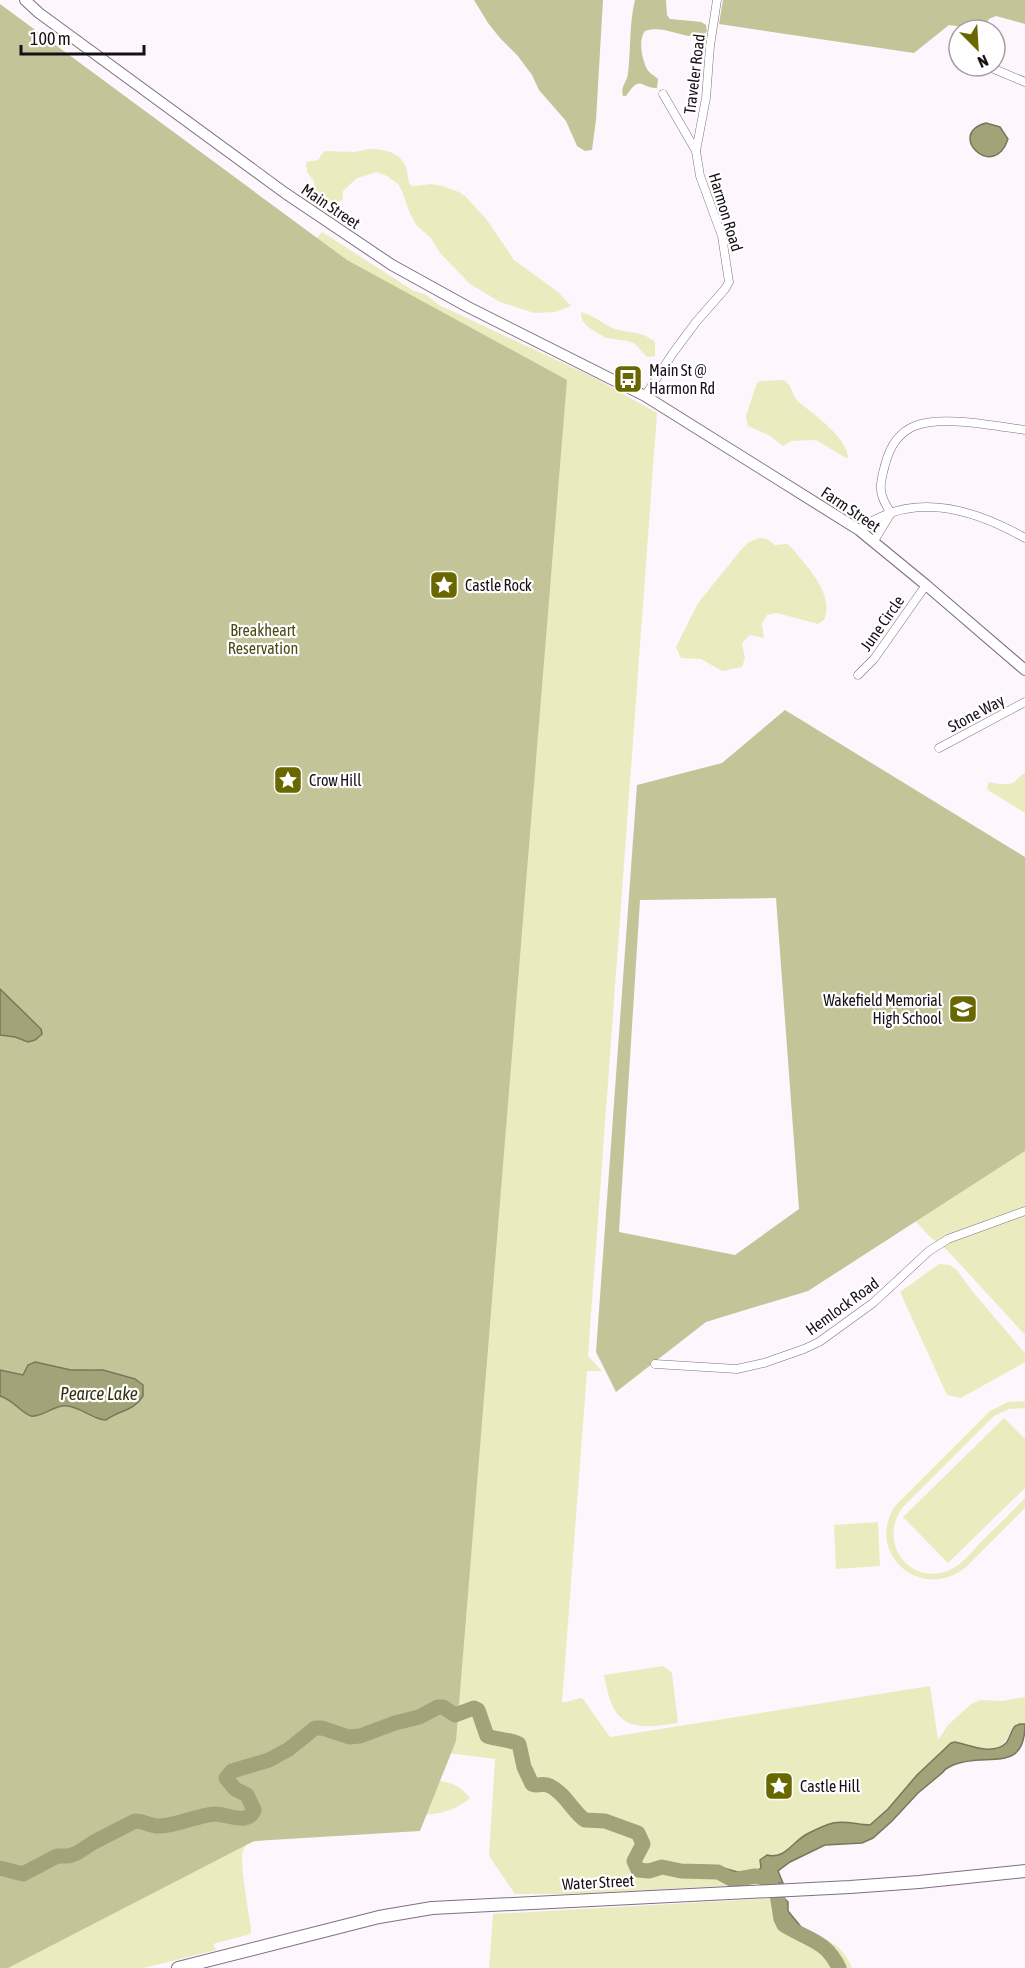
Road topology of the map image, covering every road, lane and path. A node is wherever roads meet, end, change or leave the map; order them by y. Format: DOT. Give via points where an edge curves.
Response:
graph roads {
  1 [pos="25,0"];
  2 [pos="717,0"];
  3 [pos="1007,74"];
  4 [pos="1025,82"];
  5 [pos="663,94"];
  6 [pos="696,151"];
  7 [pos="645,396"];
  8 [pos="1025,430"];
  9 [pos="891,513"];
  10 [pos="859,530"];
  11 [pos="1025,538"];
  12 [pos="874,541"];
  13 [pos="926,585"];
  14 [pos="1025,670"];
  15 [pos="858,675"];
  16 [pos="1025,702"];
  17 [pos="939,748"];
  18 [pos="1025,1211"];
  19 [pos="655,1364"];
  20 [pos="1025,1871"];
  21 [pos="178,1968"];
  1 -- 7 [label="main road, Main Street" via="174,113 392,265"];
  2 -- 6 [label="street, Traveler Road"];
  3 -- 4 [label="street"];
  5 -- 6 [label="street"];
  6 -- 7 [label="street, Harmon Road" via="700,176 724,245 729,282"];
  7 -- 10 [label="main road, Farm Street"];
  8 -- 9 [label="street" via="943,420 909,429 892,447 880,485 882,499"];
  9 -- 10 [label="street"];
  9 -- 11 [label="street" via="914,507 946,508"];
  9 -- 12 [label="street"];
  10 -- 12 [label="main road, Farm Street"];
  12 -- 13 [label="main road, Farm Street"];
  13 -- 14 [label="main road, Farm Street"];
  13 -- 15 [label="street, June Circle" via="874,659"];
  16 -- 17 [label="street, Stone Way"];
  18 -- 19 [label="street, Hemlock Road" via="948,1239 929,1251 873,1303 804,1349 737,1370"];
  20 -- 21 [label="main road, Water Street" via="920,1882 432,1908 379,1917"];
}
